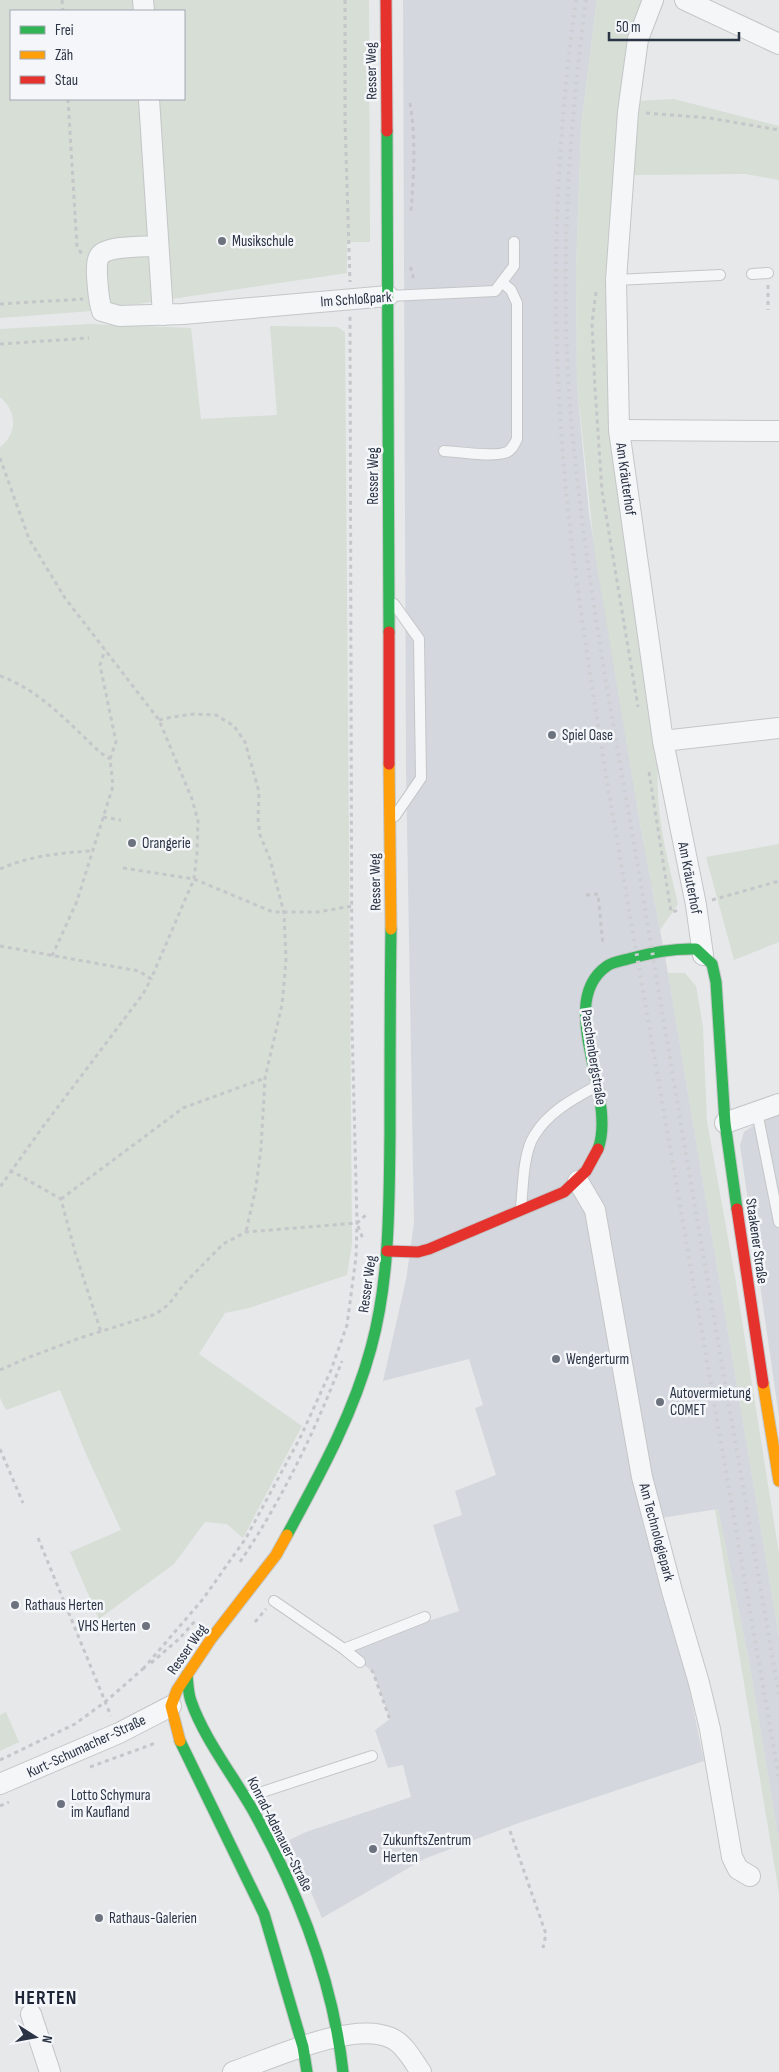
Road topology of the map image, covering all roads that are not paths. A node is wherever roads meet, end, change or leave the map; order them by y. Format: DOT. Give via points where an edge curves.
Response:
graph roads {
  1 [pos="386,0"];
  2 [pos="653,0"];
  3 [pos="685,0"];
  4 [pos="779,44"];
  5 [pos="149,100"];
  6 [pos="514,242"];
  7 [pos="158,246"];
  8 [pos="768,273"];
  9 [pos="752,274"];
  10 [pos="720,275"];
  11 [pos="616,280"];
  12 [pos="502,282"];
  13 [pos="388,296"];
  14 [pos="163,314"];
  15 [pos="619,430"];
  16 [pos="779,431"];
  17 [pos="444,451"];
  18 [pos="388,596"];
  19 [pos="779,728"];
  20 [pos="663,741"];
  21 [pos="389,825"];
  22 [pos="703,955"];
  23 [pos="598,1086"];
  24 [pos="779,1104"];
  25 [pos="756,1112"];
  26 [pos="725,1123"];
  27 [pos="578,1181"];
  28 [pos="521,1211"];
  29 [pos="779,1222"];
  30 [pos="387,1251"];
  31 [pos="779,1481"];
  32 [pos="274,1601"];
  33 [pos="425,1617"];
  34 [pos="344,1649"];
  35 [pos="360,1662"];
  36 [pos="187,1675"];
  37 [pos="171,1706"];
  38 [pos="372,1756"];
  39 [pos="0,1784"];
  40 [pos="246,1798"];
  41 [pos="750,1876"];
  42 [pos="31,2014"];
  43 [pos="339,2036"];
  44 [pos="303,2047"];
  45 [pos="50,2072"];
  46 [pos="233,2072"];
  47 [pos="307,2072"];
  48 [pos="344,2072"];
  49 [pos="421,2072"];
  1 -- 13 [label="main road, Resser Weg"];
  2 -- 11 [label="street, Am Kräuterhof" via="638,38 628,112"];
  3 -- 4 [label="street"];
  5 -- 7 [label="street"];
  6 -- 12 [label="lane" via="514,266"];
  7 -- 14 [label="street"];
  7 -- 14 [label="street, Im Schloßpark" via="114,249 101,254 97,264 98,292 102,310 110,314"];
  8 -- 9 [label="lane"];
  10 -- 11 [label="lane"];
  11 -- 15 [label="street, Am Kräuterhof"];
  12 -- 13 [label="lane, Im Schloßpark" via="495,291"];
  12 -- 17 [label="lane" via="511,290 517,303 517,439 505,454"];
  13 -- 14 [label="street, Im Schloßpark"];
  13 -- 18 [label="main road, Resser Weg"];
  15 -- 16 [label="street"];
  15 -- 20 [label="street, Am Kräuterhof"];
  18 -- 21 [label="main road, Resser Weg"];
  18 -- 21 [label="lane" via="419,639 421,778"];
  19 -- 20 [label="street"];
  20 -- 22 [label="street, Am Kräuterhof"];
  21 -- 30 [label="main road, Resser Weg"];
  22 -- 23 [label="main road, Paschenbergstraße" via="696,949 671,949 607,966 595,976 585,1008"];
  22 -- 26 [label="main road" via="712,964 716,982"];
  23 -- 27 [label="main road, Paschenbergstraße" via="604,1125 593,1162"];
  23 -- 28 [label="lane" via="549,1116 533,1137 527,1155"];
  24 -- 25 [label="street"];
  25 -- 26 [label="street"];
  25 -- 29 [label="lane"];
  26 -- 31 [label="main road, Staakener Straße"];
  27 -- 28 [label="main road, Paschenbergstraße" via="564,1192"];
  27 -- 41 [label="street, Am Technologiepark" via="595,1210 642,1477 710,1729 732,1858 738,1869"];
  28 -- 30 [label="main road, Paschenbergstraße" via="429,1249"];
  30 -- 36 [label="main road, Resser Weg" via="382,1300 370,1349 350,1413 331,1454 276,1555"];
  32 -- 34 [label="lane"];
  33 -- 34 [label="lane"];
  34 -- 35 [label="lane"];
  36 -- 37 [label="main road, Resser Weg"];
  36 -- 40 [label="main road, Konrad-Adenauer-Straße" via="190,1699 198,1717"];
  37 -- 39 [label="street, Kurt-Schumacher-Straße" via="119,1733"];
  37 -- 44 [label="main road" via="180,1740 264,1914"];
  38 -- 40 [label="lane"];
  40 -- 43 [label="main road, Konrad-Adenauer-Straße" via="286,1872 309,1929"];
  42 -- 45 [label="street"];
  43 -- 44 [label="street"];
  43 -- 48 [label="main road, Konrad-Adenauer-Straße"];
  43 -- 49 [label="street" via="357,2033 392,2038"];
  44 -- 46 [label="street"];
  44 -- 47 [label="main road"];
}
